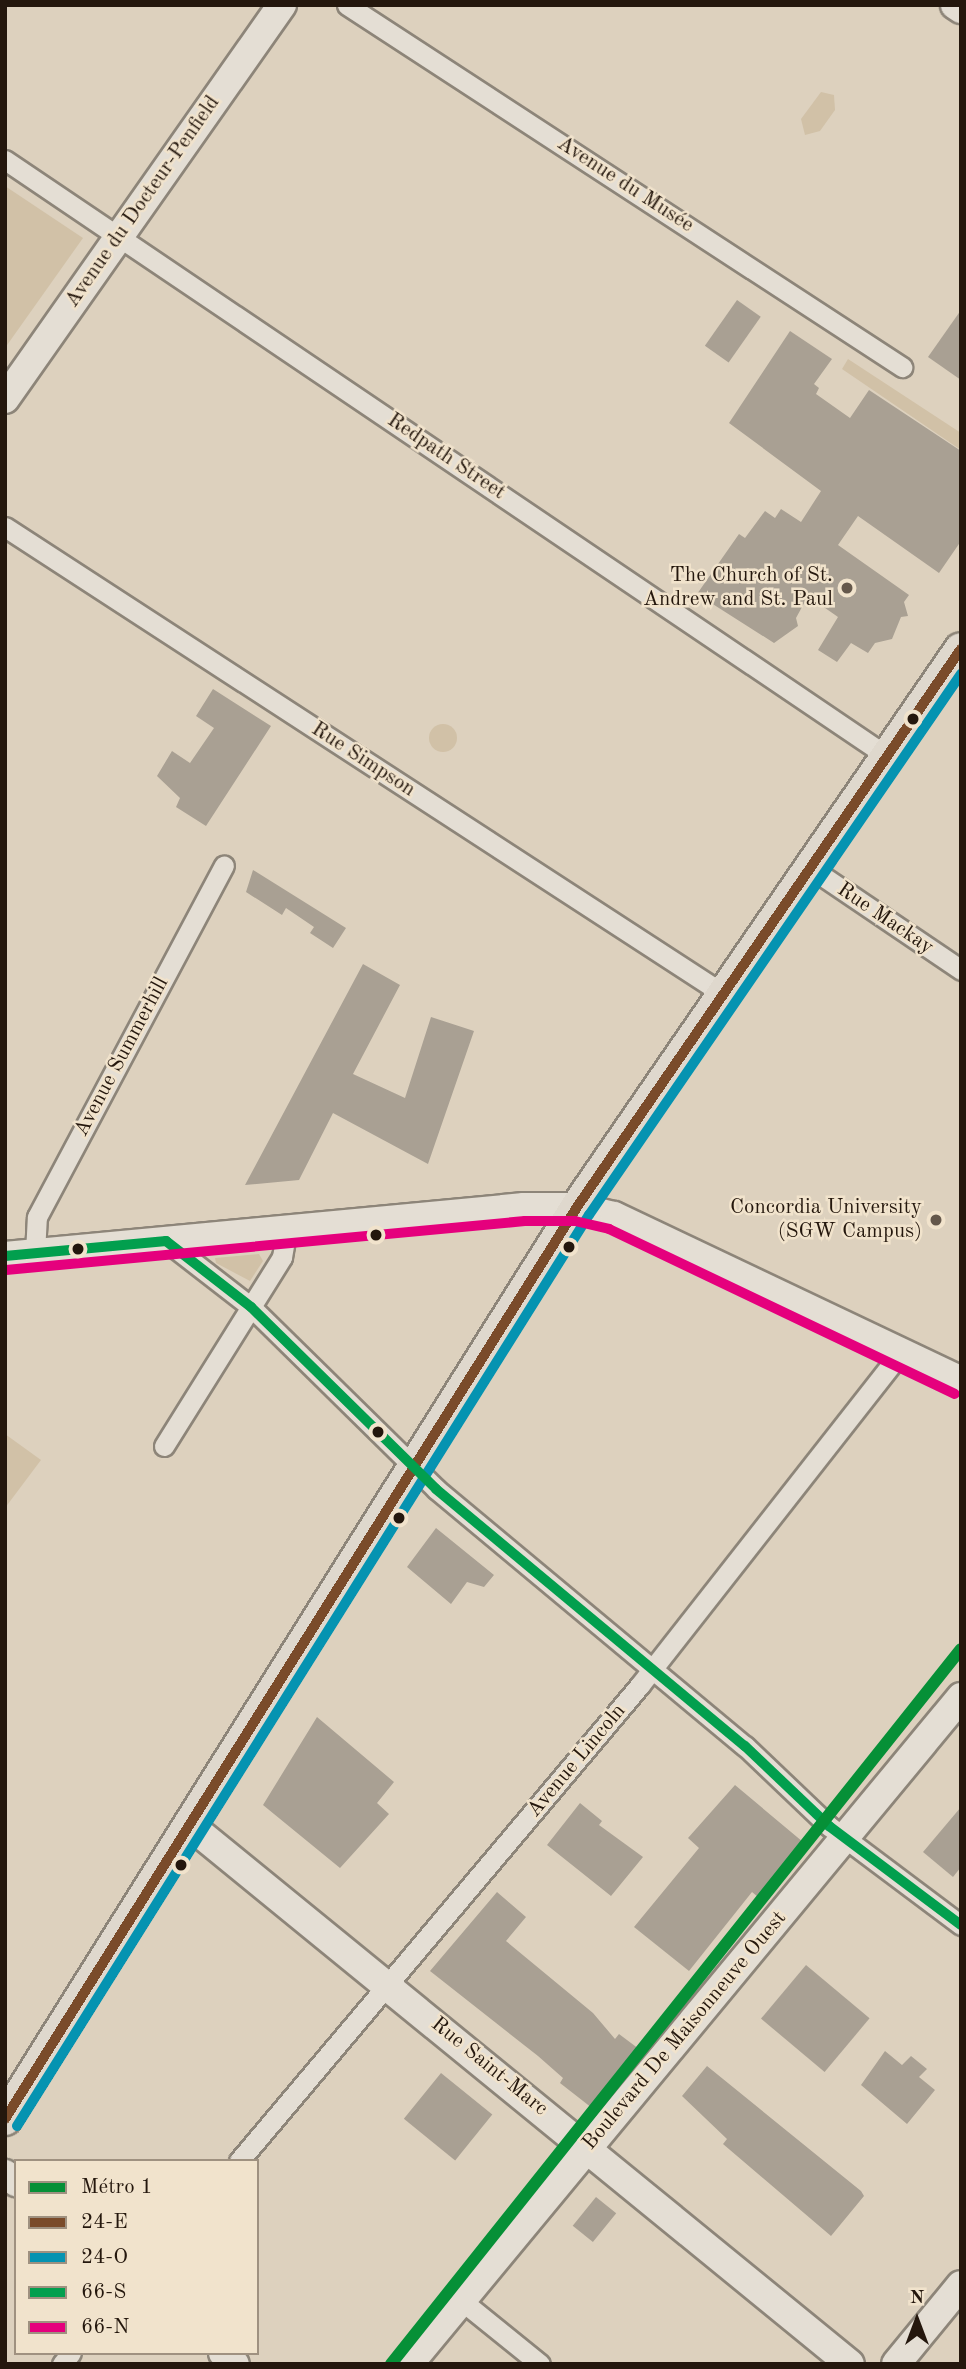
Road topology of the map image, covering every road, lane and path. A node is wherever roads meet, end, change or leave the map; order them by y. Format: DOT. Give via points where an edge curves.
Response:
graph roads {
  1 [pos="282,5"];
  2 [pos="347,5"];
  3 [pos="955,5"];
  4 [pos="961,9"];
  5 [pos="5,160"];
  6 [pos="119,236"];
  7 [pos="902,367"];
  8 [pos="5,399"];
  9 [pos="5,527"];
  10 [pos="961,649"];
  11 [pos="887,756"];
  12 [pos="224,866"];
  13 [pos="809,867"];
  14 [pos="961,970"];
  15 [pos="722,993"];
  16 [pos="577,1207"];
  17 [pos="287,1229"];
  18 [pos="166,1241"];
  19 [pos="35,1253"];
  20 [pos="5,1256"];
  21 [pos="251,1307"];
  22 [pos="902,1351"];
  23 [pos="961,1381"];
  24 [pos="164,1446"];
  25 [pos="414,1466"];
  26 [pos="651,1669"];
  27 [pos="961,1697"];
  28 [pos="192,1827"];
  29 [pos="844,1837"];
  30 [pos="961,1925"];
  31 [pos="388,1984"];
  32 [pos="5,2119"];
  33 [pos="588,2148"];
  34 [pos="241,2159"];
  35 [pos="961,2285"];
  36 [pos="462,2301"];
  37 [pos="409,2364"];
  38 [pos="540,2364"];
  39 [pos="850,2364"];
  40 [pos="895,2364"];
  1 -- 6 [label="street, Avenue du Docteur-Penfield"];
  2 -- 7 [label="street, Avenue du Musée"];
  3 -- 4 [label="street"];
  5 -- 6 [label="street, Redpath Street"];
  6 -- 8 [label="street, Avenue du Docteur-Penfield"];
  6 -- 11 [label="street, Redpath Street"];
  9 -- 15 [label="street, Rue Simpson"];
  10 -- 11 [label="main road"];
  11 -- 13 [label="main road"];
  12 -- 19 [label="street, Avenue Summerhill" via="37,1217"];
  13 -- 14 [label="street, Rue Mackay"];
  13 -- 15 [label="main road"];
  15 -- 16 [label="main road"];
  16 -- 17 [label="street"];
  16 -- 22 [label="street" via="614,1216"];
  16 -- 25 [label="main road"];
  17 -- 18 [label="street"];
  17 -- 21 [label="street" via="284,1252"];
  18 -- 19 [label="street"];
  18 -- 21 [label="street"];
  19 -- 20 [label="street"];
  21 -- 24 [label="street"];
  21 -- 25 [label="street"];
  22 -- 23 [label="street"];
  22 -- 26 [label="street, Avenue Lincoln" via="885,1380"];
  25 -- 26 [label="street"];
  25 -- 28 [label="main road"];
  26 -- 29 [label="street"];
  26 -- 31 [label="street, Avenue Lincoln"];
  27 -- 29 [label="street, Boulevard De Maisonneuve Ouest"];
  28 -- 31 [label="street, Rue Saint-Marc"];
  28 -- 32 [label="main road"];
  29 -- 30 [label="street"];
  29 -- 33 [label="street, Boulevard De Maisonneuve Ouest"];
  31 -- 33 [label="street, Rue Saint-Marc"];
  31 -- 34 [label="street, Avenue Lincoln"];
  33 -- 36 [label="street, Boulevard De Maisonneuve Ouest"];
  33 -- 39 [label="street, Rue Saint-Marc"];
  35 -- 40 [label="street"];
  36 -- 37 [label="street, Boulevard De Maisonneuve Ouest"];
  36 -- 38 [label="street"];
}
